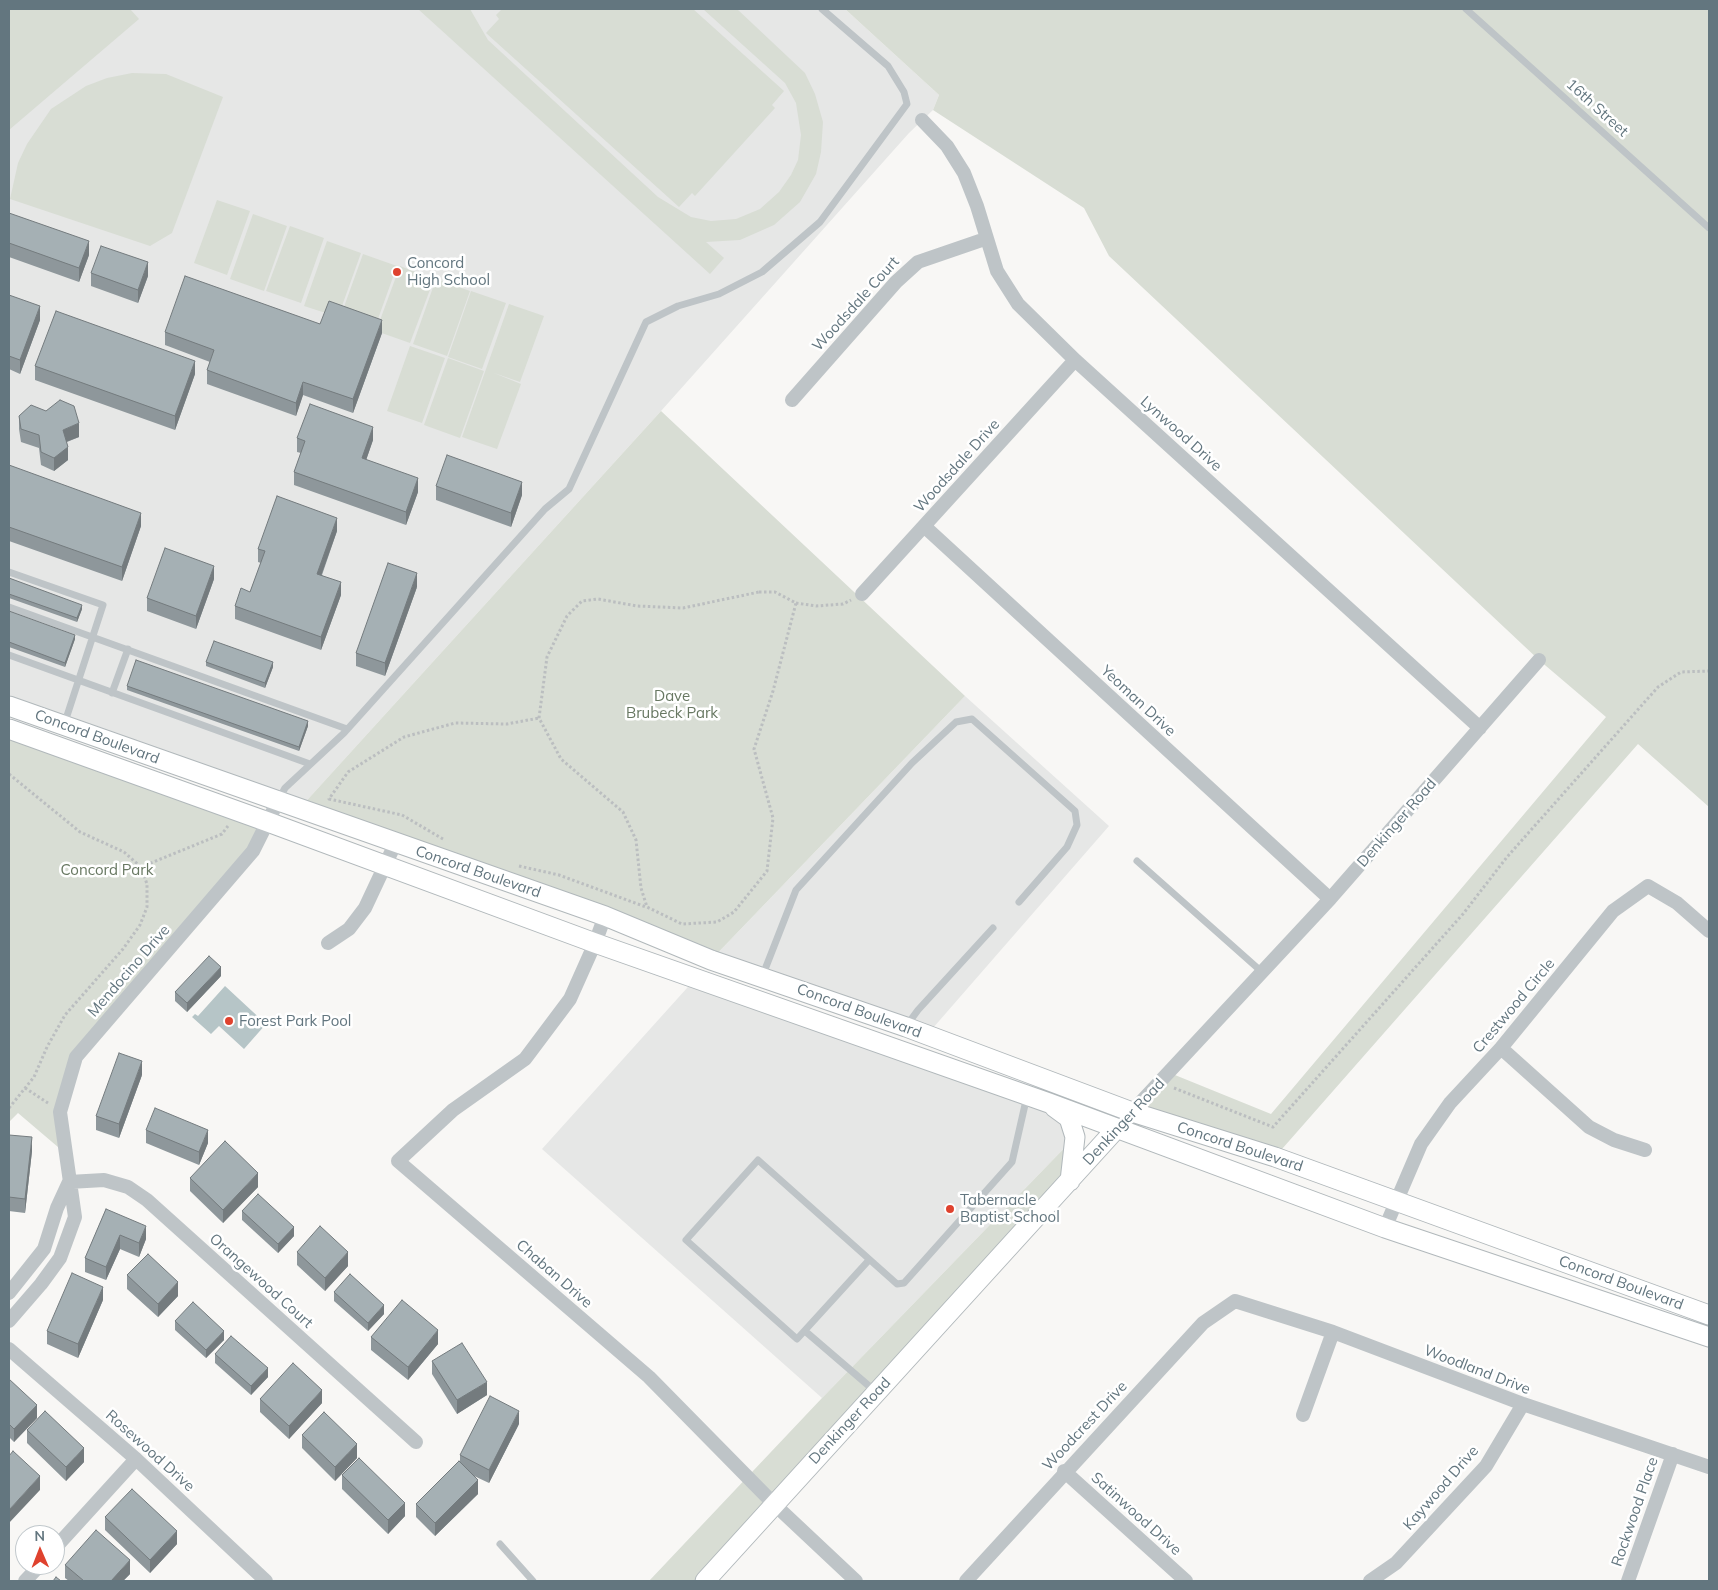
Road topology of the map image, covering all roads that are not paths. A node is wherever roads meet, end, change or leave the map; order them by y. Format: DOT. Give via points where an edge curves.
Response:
graph roads {
  1 [pos="822,9"];
  2 [pos="1466,9"];
  3 [pos="922,120"];
  4 [pos="1709,228"];
  5 [pos="985,238"];
  6 [pos="1076,360"];
  7 [pos="792,400"];
  8 [pos="924,526"];
  9 [pos="9,572"];
  10 [pos="862,594"];
  11 [pos="9,607"];
  12 [pos="93,637"];
  13 [pos="128,649"];
  14 [pos="9,655"];
  15 [pos="1540,660"];
  16 [pos="78,681"];
  17 [pos="112,693"];
  18 [pos="9,706"];
  19 [pos="9,717"];
  20 [pos="64,726"];
  21 [pos="1480,728"];
  22 [pos="9,729"];
  23 [pos="348,729"];
  24 [pos="310,764"];
  25 [pos="278,801"];
  26 [pos="268,822"];
  27 [pos="395,844"];
  28 [pos="1137,861"];
  29 [pos="385,865"];
  30 [pos="1330,899"];
  31 [pos="1019,902"];
  32 [pos="604,916"];
  33 [pos="992,928"];
  34 [pos="1709,931"];
  35 [pos="328,943"];
  36 [pos="595,943"];
  37 [pos="1262,972"];
  38 [pos="762,977"];
  39 [pos="906,1027"];
  40 [pos="1502,1048"];
  41 [pos="1027,1095"];
  42 [pos="1049,1103"];
  43 [pos="1132,1112"];
  44 [pos="1117,1128"];
  45 [pos="1645,1150"];
  46 [pos="1070,1181"];
  47 [pos="69,1182"];
  48 [pos="1396,1200"];
  49 [pos="1385,1228"];
  50 [pos="869,1260"];
  51 [pos="9,1293"];
  52 [pos="1235,1301"];
  53 [pos="1709,1315"];
  54 [pos="9,1321"];
  55 [pos="805,1331"];
  56 [pos="1333,1332"];
  57 [pos="1709,1337"];
  58 [pos="9,1349"];
  59 [pos="876,1392"];
  60 [pos="1522,1404"];
  61 [pos="1303,1415"];
  62 [pos="416,1442"];
  63 [pos="1673,1454"];
  64 [pos="136,1459"];
  65 [pos="1709,1467"];
  66 [pos="1064,1471"];
  67 [pos="774,1504"];
  68 [pos="65,1537"];
  69 [pos="500,1544"];
  70 [pos="266,1581"];
  71 [pos="533,1581"];
  72 [pos="705,1581"];
  73 [pos="856,1581"];
  74 [pos="966,1581"];
  75 [pos="1186,1581"];
  76 [pos="1370,1581"];
  77 [pos="1628,1581"];
  1 -- 23 [label="lane" via="888,66 904,92 907,104 820,222 762,272 719,294 678,306 646,322 569,489 545,509"];
  2 -- 4 [label="lane, 16th Street"];
  3 -- 5 [label="street, Lynwood Drive" via="947,146 964,174"];
  5 -- 6 [label="street, Lynwood Drive" via="997,271 1018,304"];
  5 -- 7 [label="street, Woodsdale Court" via="918,262 896,282"];
  6 -- 8 [label="street, Woodsdale Drive"];
  6 -- 21 [label="street, Lynwood Drive"];
  8 -- 10 [label="street, Woodsdale Drive"];
  8 -- 30 [label="street, Yeoman Drive"];
  9 -- 12 [label="lane" via="104,604"];
  11 -- 12 [label="lane"];
  12 -- 13 [label="lane"];
  12 -- 16 [label="lane"];
  13 -- 17 [label="lane"];
  13 -- 23 [label="lane"];
  14 -- 16 [label="lane"];
  15 -- 21 [label="street, Denkinger Road"];
  16 -- 17 [label="lane"];
  16 -- 20 [label="lane"];
  17 -- 24 [label="lane"];
  18 -- 20 [label="street, Concord Boulevard"];
  19 -- 20 [label="street" via="45,730"];
  20 -- 25 [label="street, Concord Boulevard"];
  21 -- 30 [label="street, Denkinger Road"];
  22 -- 26 [label="street, Concord Boulevard"];
  23 -- 24 [label="lane"];
  24 -- 25 [label="lane" via="285,788"];
  25 -- 26 [label="street, Mendocino Drive"];
  25 -- 27 [label="street, Concord Boulevard"];
  26 -- 29 [label="street, Concord Boulevard"];
  26 -- 47 [label="street, Mendocino Drive" via="253,851 76,1057 60,1112"];
  27 -- 29 [label="street"];
  27 -- 32 [label="street, Concord Boulevard"];
  28 -- 37 [label="lane"];
  29 -- 35 [label="street" via="364,908 349,928"];
  29 -- 36 [label="street, Concord Boulevard"];
  30 -- 37 [label="street, Denkinger Road"];
  31 -- 38 [label="lane" via="1067,847 1077,825 1075,811 972,719 956,722 912,763 796,890"];
  32 -- 36 [label="street"];
  32 -- 38 [label="street, Concord Boulevard" via="711,960"];
  33 -- 39 [label="lane"];
  34 -- 40 [label="street, Crestwood Circle" via="1677,903 1648,886 1614,911"];
  36 -- 41 [label="street, Concord Boulevard"];
  36 -- 67 [label="street, Chaban Drive" via="570,999 525,1059 453,1110 398,1161 649,1377"];
  37 -- 43 [label="street, Denkinger Road"];
  38 -- 39 [label="street, Concord Boulevard"];
  39 -- 43 [label="street, Concord Boulevard"];
  40 -- 45 [label="street" via="1590,1127 1614,1140"];
  40 -- 48 [label="street, Crestwood Circle" via="1450,1103 1421,1144"];
  41 -- 42 [label="street, Concord Boulevard"];
  41 -- 50 [label="lane" via="1012,1162 904,1283 897,1284"];
  42 -- 44 [label="street, Concord Boulevard"];
  42 -- 46 [label="street" via="1069,1118 1075,1137"];
  43 -- 44 [label="street, Denkinger Road"];
  43 -- 48 [label="street, Concord Boulevard" via="1275,1157"];
  44 -- 46 [label="street, Denkinger Road"];
  44 -- 49 [label="street, Concord Boulevard"];
  46 -- 59 [label="street, Denkinger Road"];
  47 -- 51 [label="street" via="44,1249"];
  47 -- 54 [label="street, Mendocino Drive" via="75,1217 60,1258"];
  47 -- 62 [label="street, Orangewood Court" via="104,1180 128,1187 140,1195"];
  48 -- 49 [label="street, Crestwood Circle"];
  48 -- 53 [label="street, Concord Boulevard"];
  49 -- 57 [label="street, Concord Boulevard"];
  50 -- 55 [label="lane"];
  50 -- 55 [label="lane" via="758,1160 686,1240 797,1339"];
  52 -- 56 [label="street, Woodland Drive"];
  52 -- 66 [label="street, Woodcrest Drive" via="1203,1323"];
  55 -- 59 [label="lane"];
  56 -- 60 [label="street, Woodland Drive"];
  56 -- 61 [label="street"];
  58 -- 64 [label="street, Rosewood Drive"];
  59 -- 67 [label="street, Denkinger Road"];
  60 -- 63 [label="street, Woodland Drive"];
  60 -- 76 [label="street, Kaywood Drive" via="1486,1466 1396,1563"];
  63 -- 65 [label="street, Woodland Drive"];
  63 -- 77 [label="street, Rockwood Place"];
  64 -- 68 [label="street"];
  64 -- 70 [label="street, Rosewood Drive"];
  66 -- 74 [label="street, Woodcrest Drive"];
  66 -- 75 [label="street, Satinwood Drive"];
  67 -- 72 [label="street, Denkinger Road"];
  67 -- 73 [label="street, Chaban Drive"];
  69 -- 71 [label="lane"];
}
